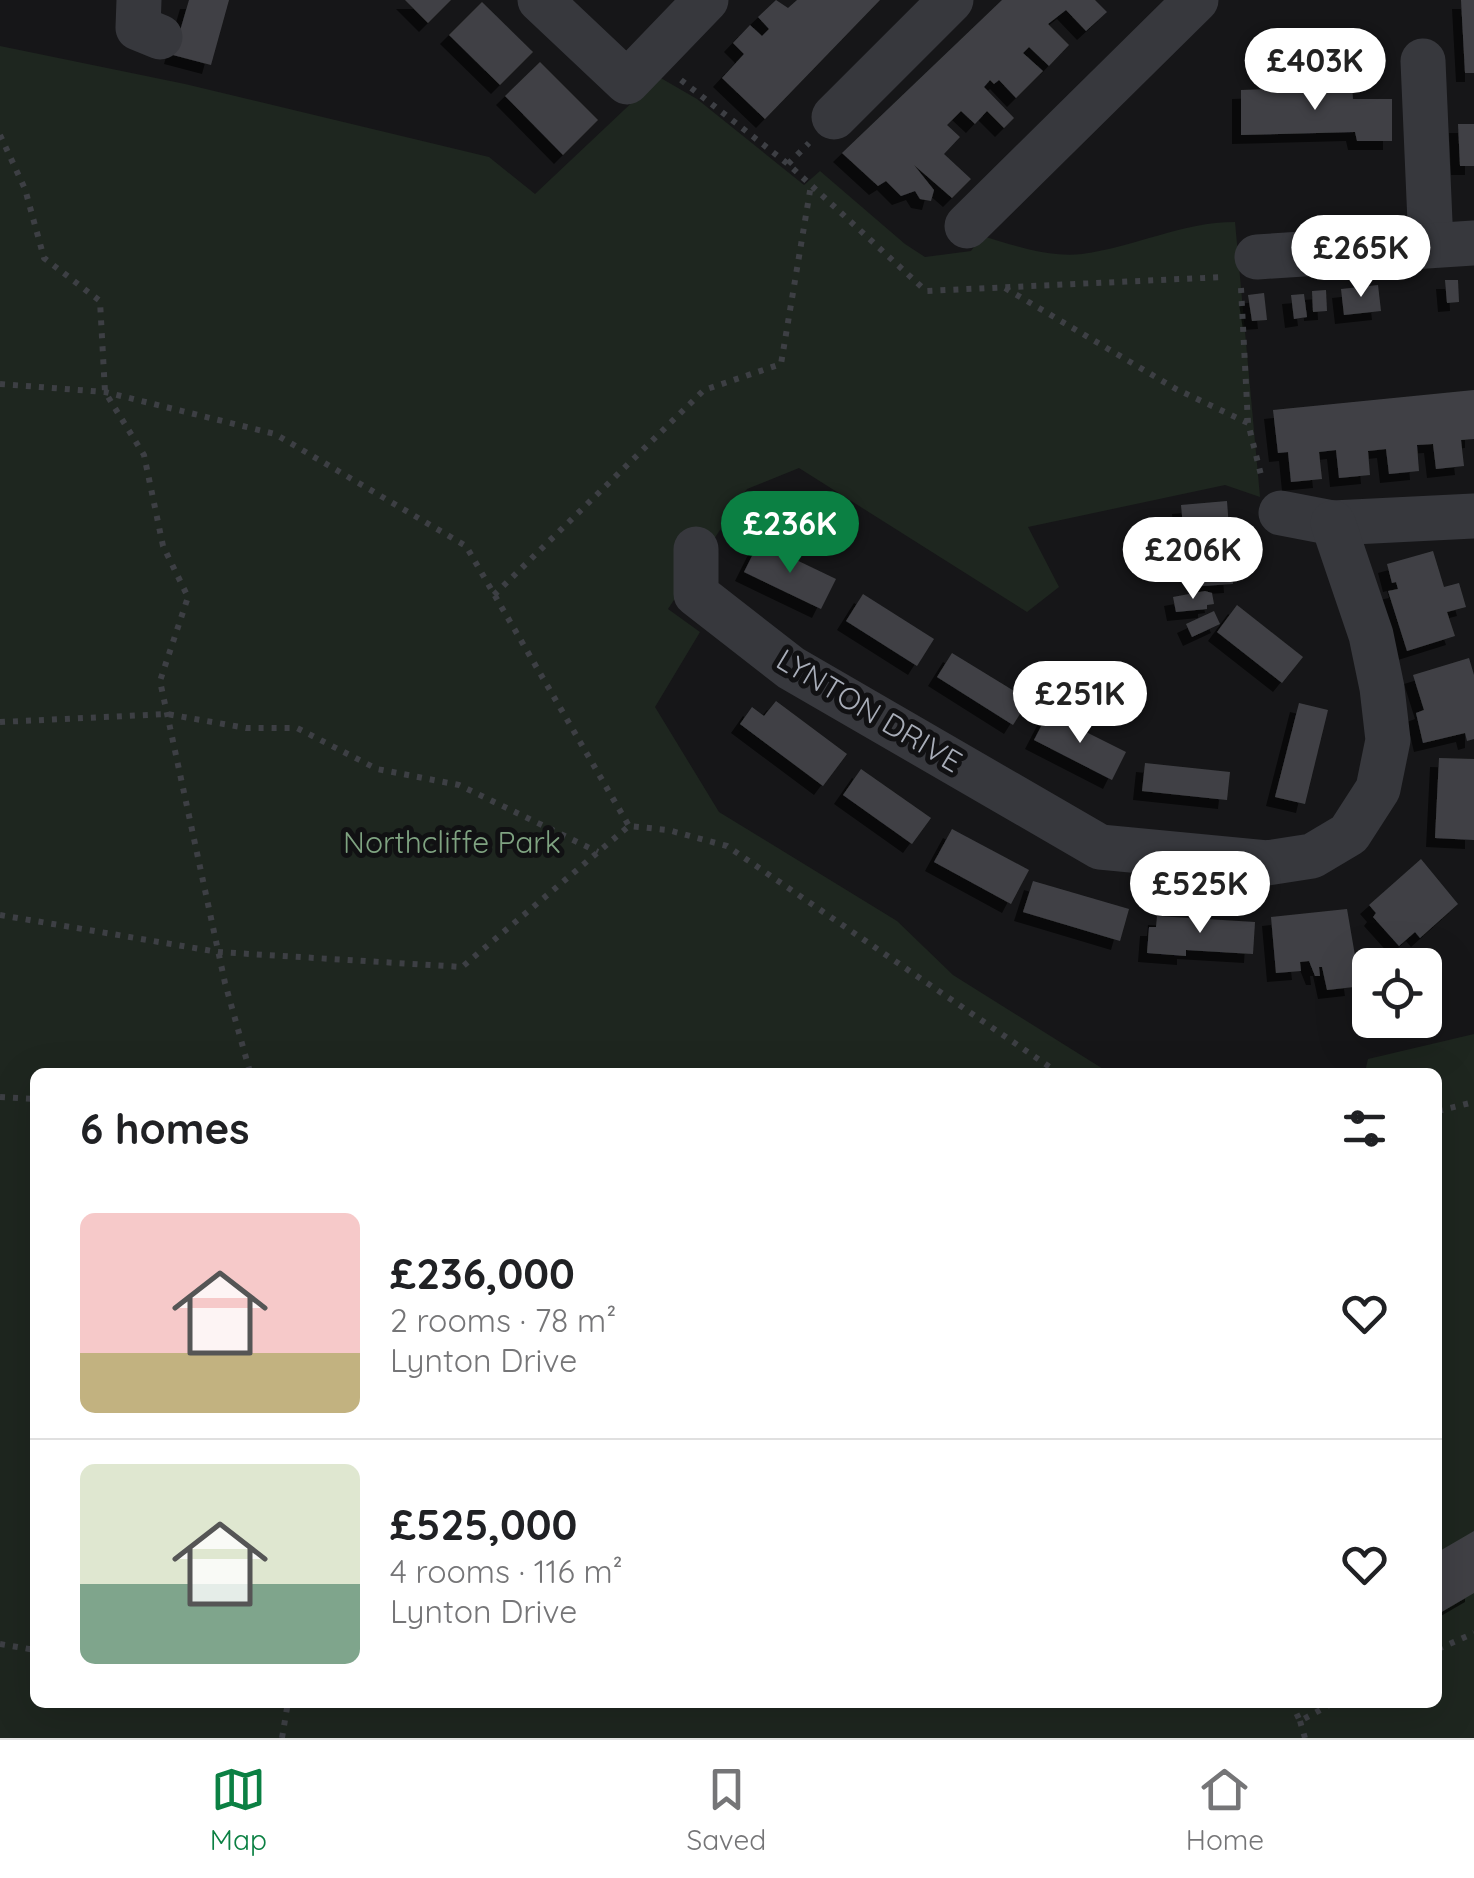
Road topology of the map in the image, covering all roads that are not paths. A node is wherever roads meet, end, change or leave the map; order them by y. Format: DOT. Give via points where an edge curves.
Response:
graph roads {
  1 [pos="540,0"];
  2 [pos="706,0"];
  3 [pos="952,0"];
  4 [pos="1196,0"];
  5 [pos="1423,61"];
  6 [pos="834,117"];
  7 [pos="968,226"];
  8 [pos="1453,244"];
  9 [pos="1248,267"];
  10 [pos="1281,514"];
  11 [pos="1474,516"];
  12 [pos="1333,523"];
  13 [pos="696,549"];
  1 -- 2 [label="street" via="627,82"];
  3 -- 6 [label="street"];
  4 -- 7 [label="street"];
  5 -- 8 [label="street"];
  8 -- 9 [label="street"];
  10 -- 12 [label="street"];
  11 -- 12 [label="street"];
  12 -- 13 [label="street, LYNTON DRIVE" via="1371,635 1388,740 1378,789 1350,834 1312,856 1266,863 1100,847 790,668 696,594"];
}
